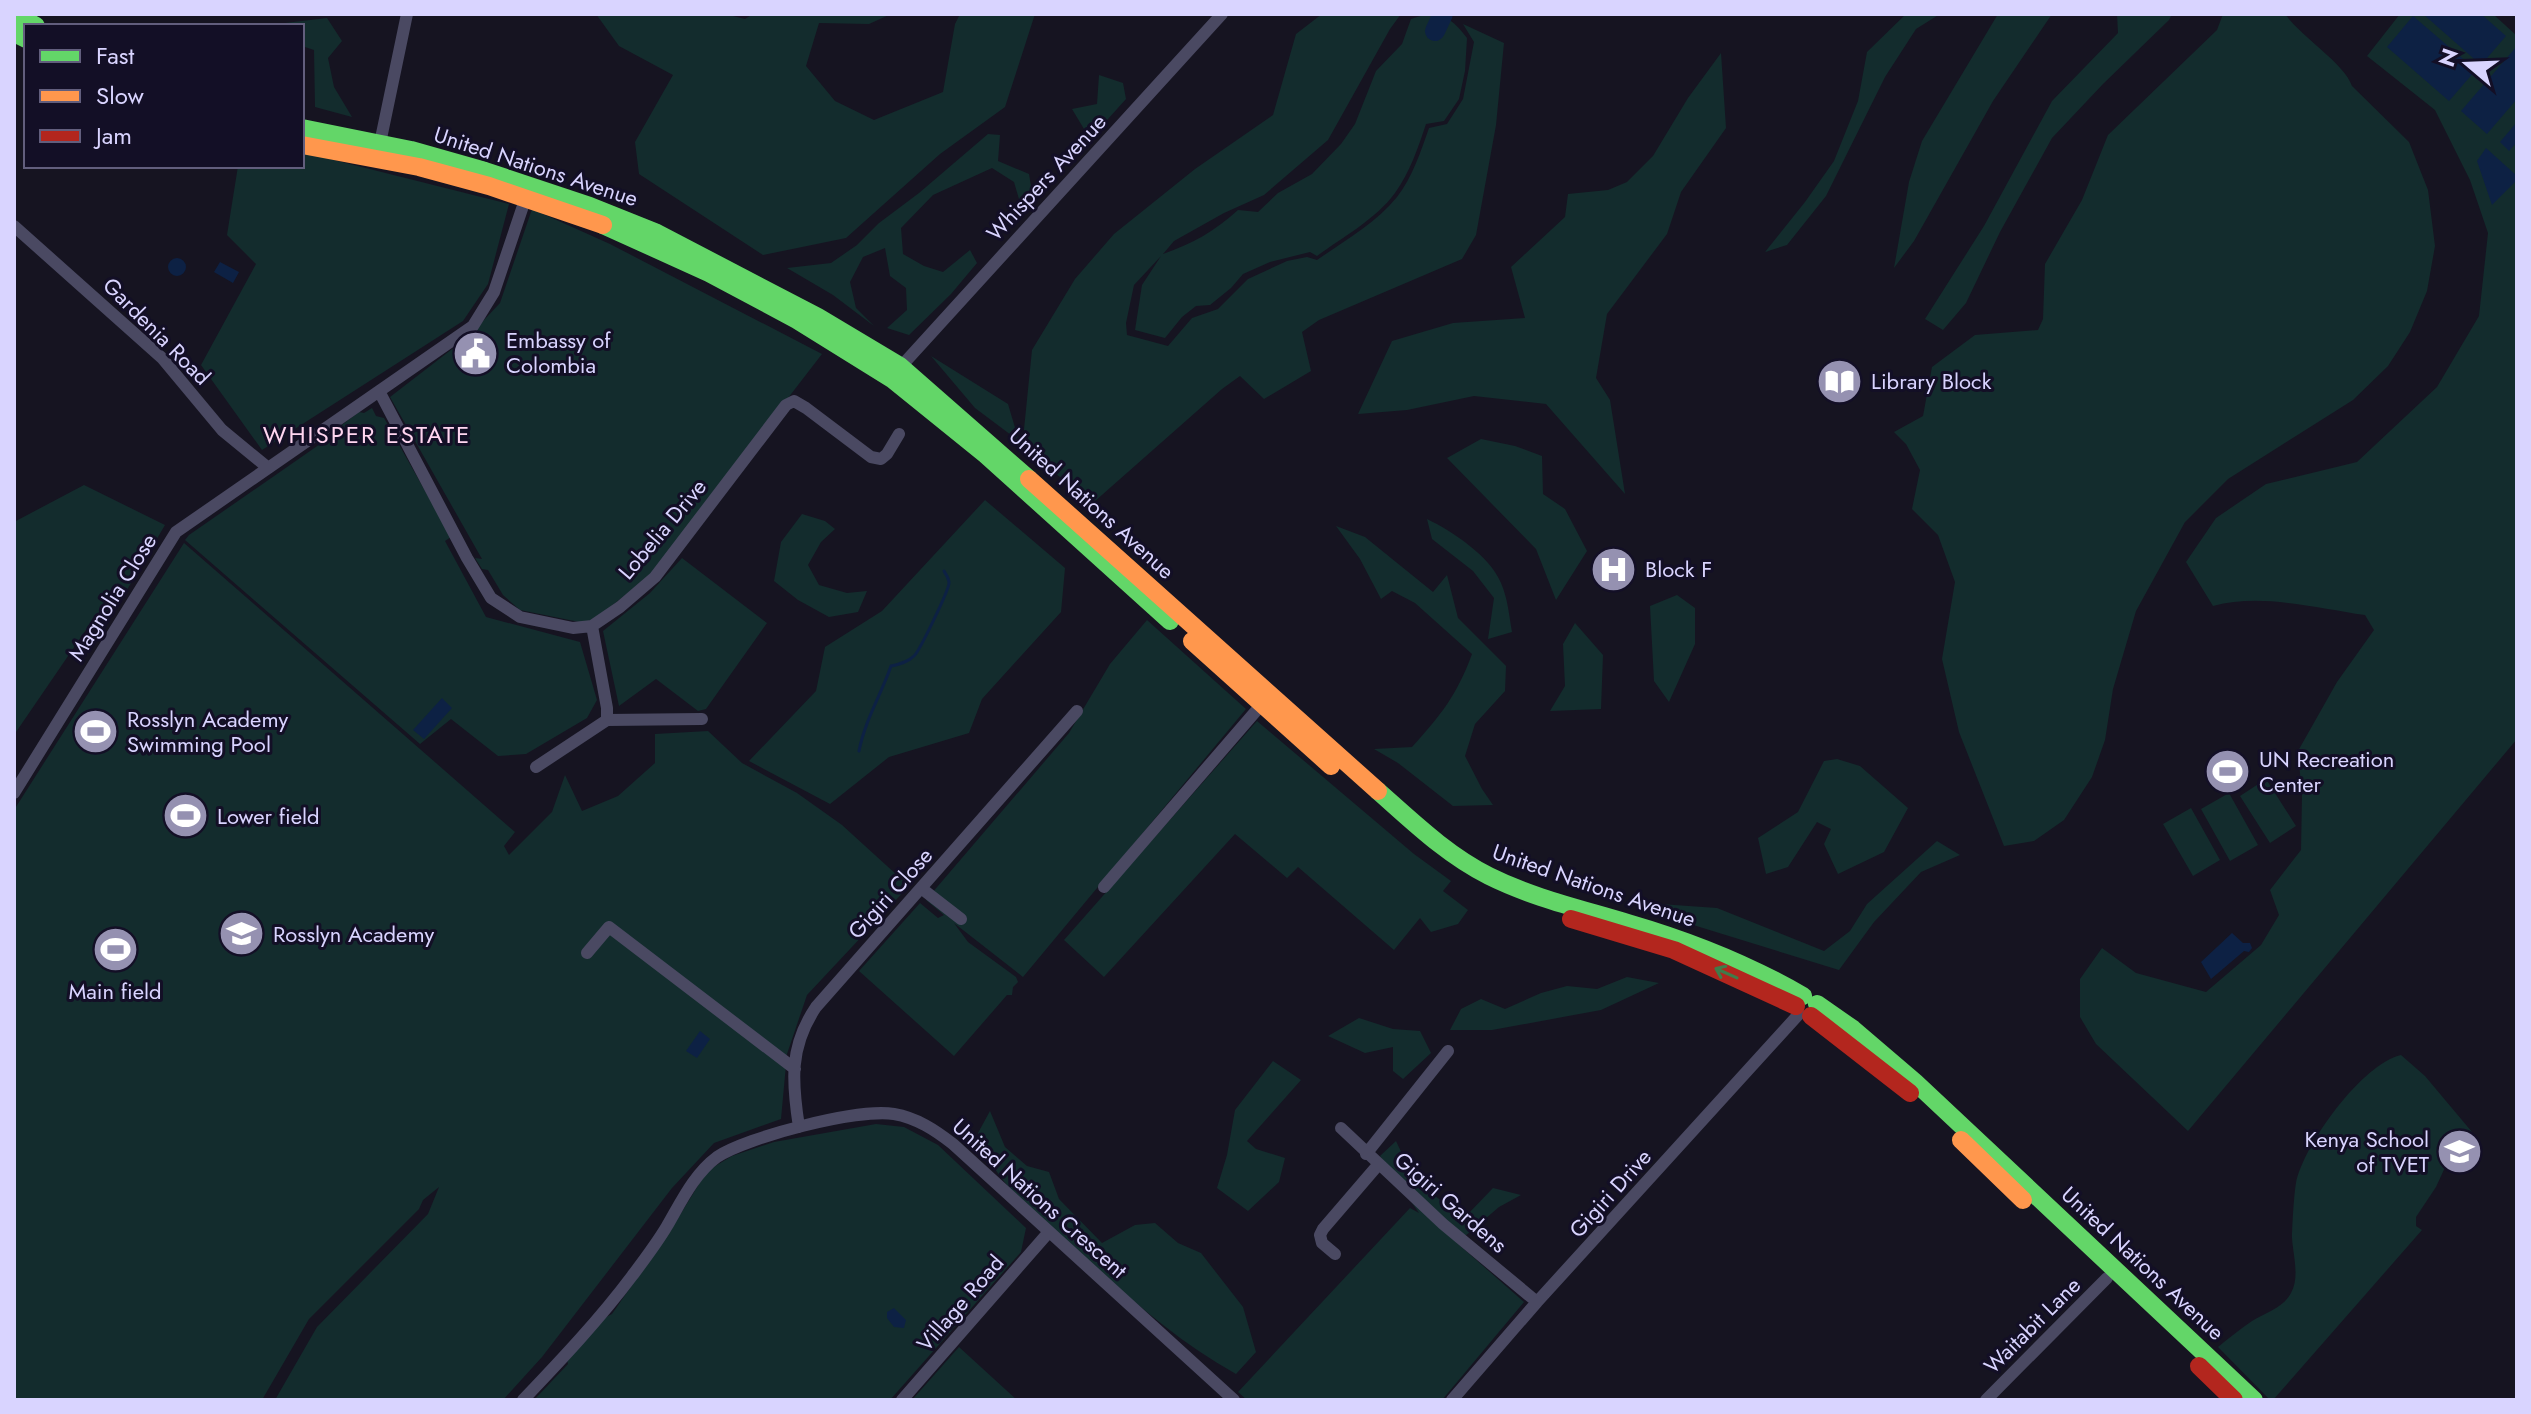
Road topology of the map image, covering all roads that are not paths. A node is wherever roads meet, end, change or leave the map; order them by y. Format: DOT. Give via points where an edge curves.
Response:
graph roads {
  1 [pos="14,14"];
  2 [pos="407,14"];
  3 [pos="1222,14"];
  4 [pos="32,24"];
  5 [pos="304,129"];
  6 [pos="304,145"];
  7 [pos="383,150"];
  8 [pos="528,192"];
  9 [pos="14,226"];
  10 [pos="896,372"];
  11 [pos="379,391"];
  12 [pos="899,434"];
  13 [pos="267,467"];
  14 [pos="592,626"];
  15 [pos="1189,630"];
  16 [pos="1262,704"];
  17 [pos="1077,711"];
  18 [pos="702,719"];
  19 [pos="607,720"];
  20 [pos="536,767"];
  21 [pos="14,793"];
  22 [pos="1104,887"];
  23 [pos="921,888"];
  24 [pos="961,919"];
  25 [pos="587,953"];
  26 [pos="1805,1007"];
  27 [pos="1448,1051"];
  28 [pos="795,1069"];
  29 [pos="799,1127"];
  30 [pos="1341,1128"];
  31 [pos="1366,1154"];
  32 [pos="1378,1165"];
  33 [pos="1048,1233"];
  34 [pos="1335,1254"];
  35 [pos="2107,1278"];
  36 [pos="1537,1302"];
  37 [pos="523,1400"];
  38 [pos="902,1400"];
  39 [pos="1234,1400"];
  40 [pos="1452,1400"];
  41 [pos="1986,1400"];
  42 [pos="2234,1400"];
  43 [pos="2254,1400"];
  1 -- 4 [label="street"];
  2 -- 7 [label="street"];
  3 -- 10 [label="street, Whispers Avenue"];
  5 -- 7 [label="street, United Nations Avenue"];
  6 -- 7 [label="street, United Nations Avenue"];
  7 -- 8 [label="street, United Nations Avenue" via="474,168"];
  8 -- 10 [label="street, United Nations Avenue" via="590,206 655,232 818,317"];
  8 -- 11 [label="street, Magnolia Close" via="494,292 473,326"];
  9 -- 13 [label="street, Gardenia Road" via="162,358 222,430"];
  10 -- 15 [label="street, United Nations Avenue" via="1011,461"];
  11 -- 13 [label="street, Magnolia Close"];
  11 -- 14 [label="street" via="491,598 520,617 562,628"];
  12 -- 14 [label="street, Lobelia Drive" via="881,459 871,457 806,408 794,401 786,405 655,577"];
  13 -- 21 [label="street, Magnolia Close" via="176,532"];
  14 -- 19 [label="street"];
  15 -- 16 [label="street, United Nations Avenue"];
  15 -- 26 [label="street, United Nations Avenue" via="1466,866 1526,892 1713,950 1778,980"];
  16 -- 22 [label="street"];
  26 -- 16 [label="street, United Nations Avenue, one-way" via="1674,950 1567,918 1469,880 1421,845"];
  17 -- 23 [label="street, Gigiri Close"];
  18 -- 19 [label="street"];
  19 -- 20 [label="street"];
  23 -- 24 [label="street"];
  23 -- 28 [label="street, Gigiri Close" via="803,1025"];
  25 -- 28 [label="street" via="609,927"];
  26 -- 35 [label="street, United Nations Avenue" via="1907,1090"];
  26 -- 36 [label="street, Gigiri Drive"];
  26 -- 43 [label="street, United Nations Avenue" via="1853,1029 1915,1082"];
  27 -- 31 [label="street"];
  28 -- 29 [label="street, Gigiri Close"];
  29 -- 33 [label="street, United Nations Crescent" via="878,1113 923,1124 953,1144"];
  29 -- 37 [label="street, United Nations Crescent" via="751,1141 706,1167 593,1327"];
  30 -- 31 [label="street, Gigiri Gardens"];
  31 -- 32 [label="street, Gigiri Gardens"];
  32 -- 34 [label="street" via="1320,1235"];
  32 -- 36 [label="street, Gigiri Gardens"];
  33 -- 38 [label="street, Village Road"];
  33 -- 39 [label="street, United Nations Crescent"];
  35 -- 41 [label="street, Waitabit Lane"];
  35 -- 42 [label="street, United Nations Avenue"];
  36 -- 40 [label="street, Gigiri Drive"];
}
